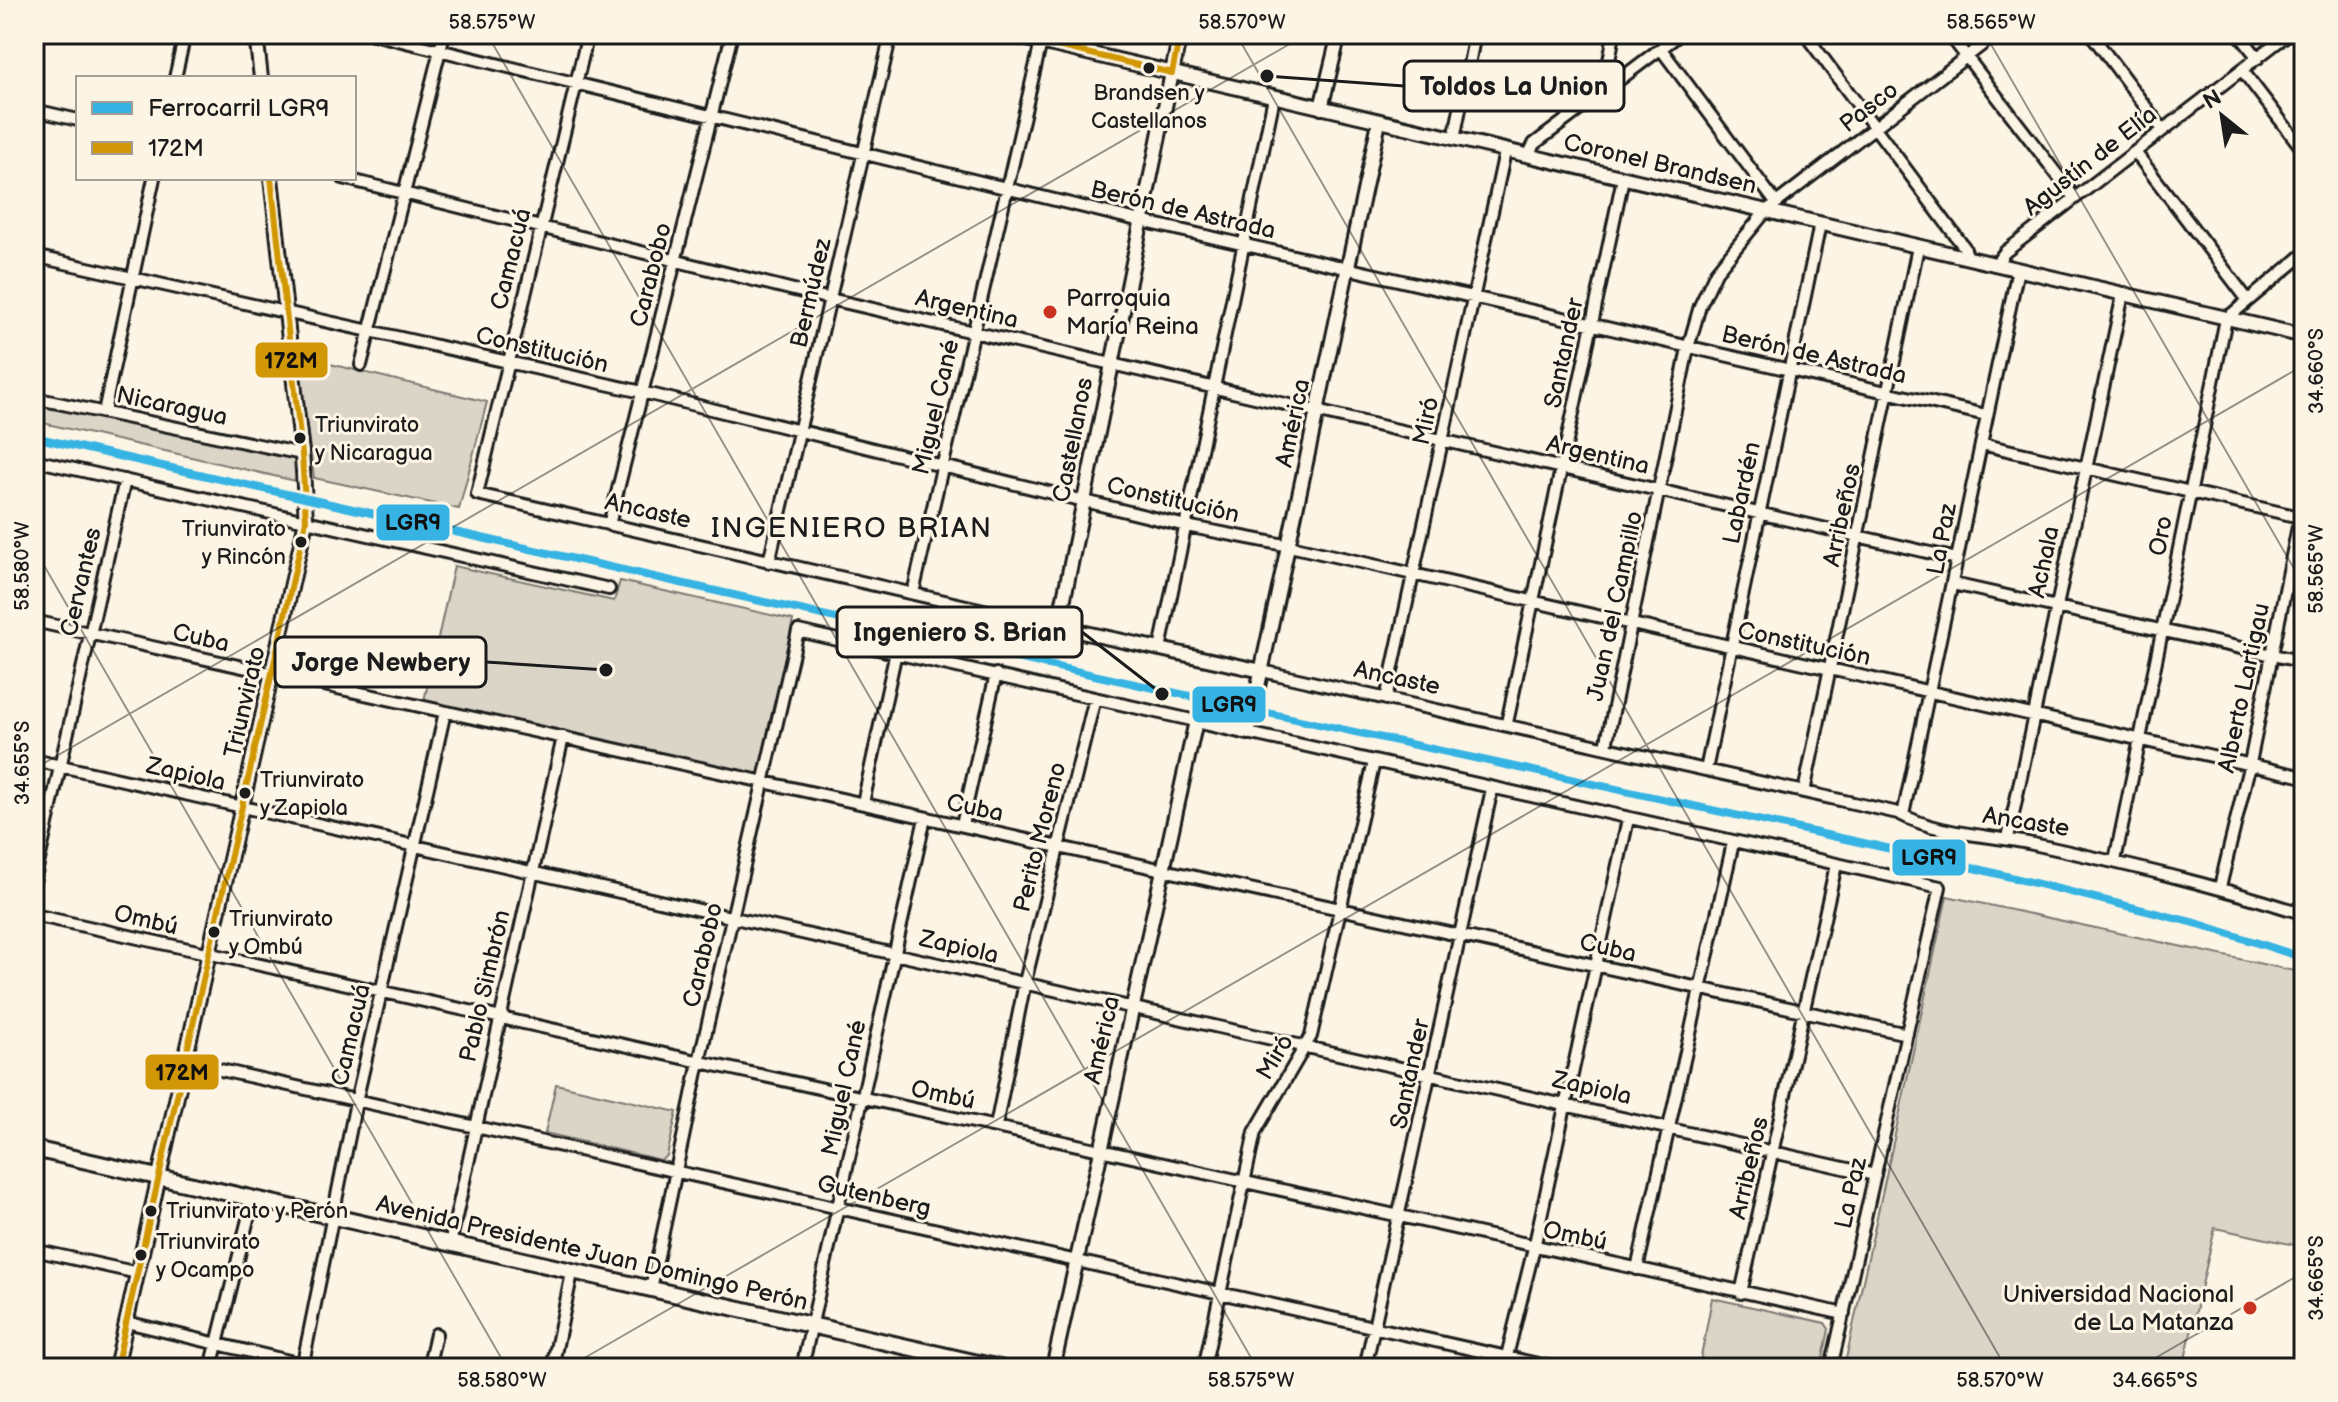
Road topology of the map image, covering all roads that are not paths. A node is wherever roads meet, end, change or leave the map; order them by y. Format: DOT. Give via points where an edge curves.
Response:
graph roads {
  1 [pos="37,34"];
  2 [pos="185,34"];
  3 [pos="256,34"];
  4 [pos="373,34"];
  5 [pos="444,34"];
  6 [pos="588,34"];
  7 [pos="732,34"];
  8 [pos="891,34"];
  9 [pos="1006,34"];
  10 [pos="1339,34"];
  11 [pos="1475,34"];
  12 [pos="1614,34"];
  13 [pos="1680,34"];
  14 [pos="1805,34"];
  15 [pos="1949,34"];
  16 [pos="1996,34"];
  17 [pos="2091,34"];
  18 [pos="2239,34"];
  19 [pos="2288,34"];
  20 [pos="1179,35"];
  21 [pos="1041,42"];
  22 [pos="1661,49"];
  23 [pos="34,50"];
  24 [pos="440,51"];
  25 [pos="1967,57"];
  26 [pos="2258,58"];
  27 [pos="2242,70"];
  28 [pos="1172,73"];
  29 [pos="175,76"];
  30 [pos="261,76"];
  31 [pos="575,85"];
  32 [pos="1603,93"];
  33 [pos="1274,97"];
  34 [pos="1321,108"];
  35 [pos="34,110"];
  36 [pos="711,118"];
  37 [pos="76,120"];
  38 [pos="1379,122"];
  39 [pos="1875,128"];
  40 [pos="2163,130"];
  41 [pos="1454,139"];
  42 [pos="2304,151"];
  43 [pos="1505,152"];
  44 [pos="2135,152"];
  45 [pos="862,155"];
  46 [pos="1528,156"];
  47 [pos="1623,178"];
  48 [pos="154,180"];
  49 [pos="271,180"];
  50 [pos="350,180"];
  51 [pos="1006,189"];
  52 [pos="403,194"];
  53 [pos="2075,198"];
  54 [pos="1771,207"];
  55 [pos="1141,221"];
  56 [pos="1820,224"];
  57 [pos="540,226"];
  58 [pos="1245,245"];
  59 [pos="1918,247"];
  60 [pos="2304,254"];
  61 [pos="34,256"];
  62 [pos="1968,258"];
  63 [pos="676,260"];
  64 [pos="1995,265"];
  65 [pos="1348,268"];
  66 [pos="2018,269"];
  67 [pos="133,277"];
  68 [pos="2123,294"];
  69 [pos="1472,297"];
  70 [pos="830,299"];
  71 [pos="2247,299"];
  72 [pos="286,311"];
  73 [pos="2226,319"];
  74 [pos="1591,325"];
  75 [pos="370,330"];
  76 [pos="974,331"];
  77 [pos="2304,336"];
  78 [pos="1688,348"];
  79 [pos="506,363"];
  80 [pos="1110,363"];
  81 [pos="361,365"];
  82 [pos="1788,368"];
  83 [pos="1213,387"];
  84 [pos="642,392"];
  85 [pos="1889,392"];
  86 [pos="34,398"];
  87 [pos="104,412"];
  88 [pos="1318,412"];
  89 [pos="1986,415"];
  90 [pos="800,431"];
  91 [pos="1442,440"];
  92 [pos="1981,444"];
  93 [pos="302,454"];
  94 [pos="34,460"];
  95 [pos="943,465"];
  96 [pos="1560,467"];
  97 [pos="2084,468"];
  98 [pos="125,480"];
  99 [pos="1660,489"];
  100 [pos="2190,493"];
  101 [pos="477,494"];
  102 [pos="2304,497"];
  103 [pos="1084,500"];
  104 [pos="1758,513"];
  105 [pos="2302,518"];
  106 [pos="306,521"];
  107 [pos="609,525"];
  108 [pos="1186,526"];
  109 [pos="1857,536"];
  110 [pos="1290,546"];
  111 [pos="1957,559"];
  112 [pos="769,562"];
  113 [pos="1414,574"];
  114 [pos="1953,584"];
  115 [pos="609,589"];
  116 [pos="913,593"];
  117 [pos="1531,601"];
  118 [pos="2055,607"];
  119 [pos="34,621"];
  120 [pos="1632,625"];
  121 [pos="1058,627"];
  122 [pos="2163,631"];
  123 [pos="89,633"];
  124 [pos="1160,649"];
  125 [pos="1730,649"];
  126 [pos="896,652"];
  127 [pos="2272,655"];
  128 [pos="2304,662"];
  129 [pos="1830,670"];
  130 [pos="1262,671"];
  131 [pos="996,674"];
  132 [pos="274,675"];
  133 [pos="1929,692"];
  134 [pos="1095,698"];
  135 [pos="1386,699"];
  136 [pos="445,712"];
  137 [pos="2035,715"];
  138 [pos="1196,721"];
  139 [pos="1507,723"];
  140 [pos="1248,733"];
  141 [pos="563,737"];
  142 [pos="2141,741"];
  143 [pos="1606,746"];
  144 [pos="34,760"];
  145 [pos="1374,762"];
  146 [pos="2250,763"];
  147 [pos="59,766"];
  148 [pos="1706,770"];
  149 [pos="2304,777"];
  150 [pos="763,782"];
  151 [pos="1492,789"];
  152 [pos="1804,792"];
  153 [pos="863,803"];
  154 [pos="242,808"];
  155 [pos="1903,815"];
  156 [pos="925,818"];
  157 [pos="1628,819"];
  158 [pos="962,825"];
  159 [pos="2008,838"];
  160 [pos="1733,843"];
  161 [pos="414,848"];
  162 [pos="1058,848"];
  163 [pos="2115,861"];
  164 [pos="1836,865"];
  165 [pos="1163,872"];
  166 [pos="530,873"];
  167 [pos="34,882"];
  168 [pos="2220,887"];
  169 [pos="1341,908"];
  170 [pos="2304,914"];
  171 [pos="34,915"];
  172 [pos="732,917"];
  173 [pos="1460,934"];
  174 [pos="894,953"];
  175 [pos="209,955"];
  176 [pos="1595,966"];
  177 [pos="1025,982"];
  178 [pos="1700,989"];
  179 [pos="382,993"];
  180 [pos="1132,1007"];
  181 [pos="1803,1011"];
  182 [pos="498,1019"];
  183 [pos="1907,1034"];
  184 [pos="1306,1047"];
  185 [pos="185,1062"];
  186 [pos="699,1062"];
  187 [pos="1431,1073"];
  188 [pos="862,1099"];
  189 [pos="356,1102"];
  190 [pos="1566,1102"];
  191 [pos="996,1126"];
  192 [pos="1669,1126"];
  193 [pos="473,1127"];
  194 [pos="34,1149"];
  195 [pos="1100,1149"];
  196 [pos="1774,1151"];
  197 [pos="675,1172"];
  198 [pos="1875,1175"];
  199 [pos="160,1177"];
  200 [pos="1244,1181"];
  201 [pos="253,1199"];
  202 [pos="838,1209"];
  203 [pos="1400,1216"];
  204 [pos="333,1218"];
  205 [pos="450,1244"];
  206 [pos="1534,1248"];
  207 [pos="34,1250"];
  208 [pos="1075,1262"];
  209 [pos="1637,1269"];
  210 [pos="138,1273"];
  211 [pos="572,1273"];
  212 [pos="651,1289"];
  213 [pos="1741,1293"];
  214 [pos="1221,1294"];
  215 [pos="1844,1314"];
  216 [pos="126,1322"];
  217 [pos="812,1326"];
  218 [pos="1374,1327"];
  219 [pos="436,1334"];
  220 [pos="216,1343"];
  221 [pos="1505,1363"];
  222 [pos="303,1366"];
  223 [pos="116,1368"];
  224 [pos="211,1368"];
  225 [pos="318,1368"];
  226 [pos="428,1368"];
  227 [pos="552,1368"];
  228 [pos="802,1368"];
  229 [pos="1000,1368"];
  230 [pos="1053,1368"];
  231 [pos="1204,1368"];
  232 [pos="1365,1368"];
  233 [pos="1556,1368"];
  234 [pos="1831,1368"];
  1 -- 23 [label="street"];
  2 -- 29 [label="street"];
  3 -- 30 [label="street"];
  4 -- 24 [label="street, Berón de Astrada"];
  5 -- 24 [label="street"];
  6 -- 31 [label="street, Camacuá"];
  7 -- 36 [label="street, Carabobo"];
  8 -- 45 [label="street, Bermúdez"];
  9 -- 21 [label="street, Coronel Brandsen"];
  10 -- 34 [label="street"];
  11 -- 41 [label="street"];
  12 -- 32 [label="street"];
  13 -- 22 [label="street"];
  14 -- 39 [label="street"];
  15 -- 25 [label="street"];
  16 -- 25 [label="street, Pasco"];
  17 -- 40 [label="street"];
  18 -- 26 [label="street"];
  19 -- 26 [label="street, Agustín de Elía"];
  20 -- 28 [label="street, Castellanos"];
  21 -- 28 [label="street, Coronel Brandsen"];
  21 -- 51 [label="street, Miguel Cané"];
  22 -- 32 [label="street"];
  22 -- 54 [label="street"];
  24 -- 31 [label="street, Berón de Astrada"];
  24 -- 52 [label="street"];
  25 -- 39 [label="street, Pasco"];
  25 -- 53 [label="street"];
  26 -- 27 [label="street, Agustín de Elía"];
  27 -- 40 [label="street, Agustín de Elía"];
  27 -- 42 [label="street"];
  28 -- 33 [label="street, Coronel Brandsen"];
  28 -- 55 [label="street, Castellanos"];
  31 -- 36 [label="street, Berón de Astrada"];
  31 -- 57 [label="street, Camacuá"];
  32 -- 46 [label="street" via="1534,144"];
  33 -- 34 [label="street, Coronel Brandsen"];
  33 -- 58 [label="street"];
  34 -- 38 [label="street, Coronel Brandsen"];
  35 -- 37 [label="street"];
  36 -- 45 [label="street, Berón de Astrada"];
  36 -- 63 [label="street, Carabobo"];
  38 -- 41 [label="street, Coronel Brandsen"];
  38 -- 65 [label="street, América"];
  39 -- 54 [label="street, Pasco"];
  39 -- 62 [label="street"];
  40 -- 44 [label="street, Agustín de Elía"];
  41 -- 43 [label="street, Coronel Brandsen"];
  43 -- 46 [label="street, Coronel Brandsen"];
  43 -- 69 [label="street, Miró"];
  44 -- 53 [label="street, Agustín de Elía"];
  44 -- 71 [label="street"];
  45 -- 51 [label="street, Berón de Astrada"];
  45 -- 70 [label="street, Bermúdez"];
  46 -- 47 [label="street, Coronel Brandsen"];
  47 -- 54 [label="street, Coronel Brandsen"];
  47 -- 74 [label="street, Santander"];
  48 -- 67 [label="street"];
  49 -- 72 [label="street, Triunvirato"];
  50 -- 52 [label="street, Argentina"];
  51 -- 55 [label="street, Berón de Astrada"];
  51 -- 76 [label="street, Miguel Cané"];
  52 -- 57 [label="street, Argentina"];
  52 -- 75 [label="street"];
  53 -- 64 [label="street, Agustín de Elía"];
  54 -- 56 [label="street, Coronel Brandsen"];
  54 -- 78 [label="street, Juan del Campillo" via="1716,272"];
  55 -- 58 [label="street, Berón de Astrada"];
  55 -- 80 [label="street, Castellanos"];
  56 -- 59 [label="street, Coronel Brandsen"];
  56 -- 82 [label="street, Labardén"];
  57 -- 63 [label="street, Argentina"];
  57 -- 79 [label="street, Camacuá"];
  58 -- 65 [label="street, Berón de Astrada"];
  58 -- 83 [label="street"];
  59 -- 62 [label="street, Coronel Brandsen"];
  59 -- 85 [label="street, Arribeños"];
  60 -- 71 [label="street"];
  61 -- 67 [label="street, Constitución"];
  62 -- 64 [label="street, Coronel Brandsen"];
  63 -- 70 [label="street, Argentina"];
  63 -- 84 [label="street, Carabobo"];
  64 -- 66 [label="street, Coronel Brandsen"];
  65 -- 69 [label="street, Berón de Astrada"];
  65 -- 88 [label="street, América"];
  66 -- 68 [label="street, Coronel Brandsen"];
  66 -- 89 [label="street, La Paz"];
  67 -- 72 [label="street, Constitución"];
  67 -- 87 [label="street"];
  68 -- 73 [label="street, Coronel Brandsen"];
  68 -- 97 [label="street, Achala"];
  69 -- 74 [label="street, Berón de Astrada"];
  69 -- 91 [label="street, Miró"];
  70 -- 76 [label="street, Argentina"];
  70 -- 90 [label="street, Bermúdez"];
  71 -- 73 [label="street"];
  72 -- 75 [label="street, Constitución"];
  72 -- 93 [label="street, Triunvirato"];
  73 -- 77 [label="street, Coronel Brandsen"];
  73 -- 100 [label="street, Oro"];
  74 -- 78 [label="street, Berón de Astrada"];
  74 -- 96 [label="street, Santander"];
  75 -- 79 [label="street, Constitución"];
  75 -- 81 [label="street"];
  76 -- 80 [label="street, Argentina"];
  76 -- 95 [label="street, Miguel Cané"];
  78 -- 82 [label="street, Berón de Astrada"];
  78 -- 99 [label="street, Juan del Campillo"];
  79 -- 84 [label="street, Constitución"];
  79 -- 101 [label="street, Camacuá"];
  80 -- 83 [label="street, Argentina"];
  80 -- 103 [label="street, Castellanos"];
  82 -- 85 [label="street, Berón de Astrada"];
  82 -- 104 [label="street, Labardén"];
  83 -- 88 [label="street, Argentina"];
  83 -- 108 [label="street"];
  84 -- 90 [label="street, Constitución"];
  84 -- 107 [label="street, Carabobo"];
  85 -- 89 [label="street, Berón de Astrada"];
  85 -- 109 [label="street, Arribeños"];
  86 -- 87 [label="street, Nicaragua"];
  87 -- 93 [label="street, Nicaragua"];
  88 -- 91 [label="street, Argentina"];
  88 -- 110 [label="street, América"];
  89 -- 92 [label="street, La Paz"];
  90 -- 95 [label="street, Constitución"];
  90 -- 112 [label="street, Bermúdez"];
  91 -- 96 [label="street, Argentina"];
  91 -- 113 [label="street, Miró"];
  92 -- 97 [label="street"];
  92 -- 111 [label="street, La Paz"];
  93 -- 106 [label="street, Triunvirato"];
  94 -- 98 [label="street"];
  95 -- 103 [label="street, Constitución"];
  95 -- 116 [label="street, Miguel Cané"];
  96 -- 99 [label="street, Argentina"];
  96 -- 117 [label="street, Santander"];
  97 -- 100 [label="street"];
  97 -- 118 [label="street, Achala"];
  98 -- 106 [label="street"];
  98 -- 123 [label="street, Cervantes"];
  99 -- 104 [label="street, Argentina"];
  99 -- 120 [label="street, Juan del Campillo"];
  100 -- 105 [label="street"];
  100 -- 122 [label="street, Oro"];
  101 -- 107 [label="street, Ancaste"];
  102 -- 105 [label="street, Alberto Lartigau"];
  103 -- 108 [label="street, Constitución"];
  103 -- 121 [label="street, Castellanos"];
  104 -- 109 [label="street, Argentina"];
  104 -- 125 [label="street, Labardén"];
  105 -- 127 [label="street, Alberto Lartigau"];
  106 -- 115 [label="street"];
  106 -- 132 [label="street, Triunvirato"];
  107 -- 112 [label="street, Ancaste"];
  108 -- 110 [label="street, Constitución"];
  108 -- 124 [label="street"];
  109 -- 111 [label="street, Argentina"];
  109 -- 129 [label="street, Arribeños"];
  110 -- 113 [label="street, Constitución"];
  110 -- 130 [label="street, América"];
  111 -- 114 [label="street, La Paz"];
  112 -- 116 [label="street, Ancaste"];
  113 -- 117 [label="street, Constitución"];
  113 -- 135 [label="street, Miró"];
  114 -- 118 [label="street"];
  114 -- 133 [label="street, La Paz"];
  116 -- 121 [label="street, Ancaste"];
  117 -- 120 [label="street, Constitución"];
  117 -- 139 [label="street, Santander"];
  118 -- 122 [label="street"];
  118 -- 137 [label="street, Achala"];
  119 -- 123 [label="street, Cuba"];
  120 -- 125 [label="street, Constitución"];
  120 -- 143 [label="street, Juan del Campillo"];
  121 -- 124 [label="street, Ancaste"];
  122 -- 127 [label="street"];
  122 -- 142 [label="street, Oro"];
  123 -- 132 [label="street, Cuba"];
  123 -- 147 [label="street, Cervantes"];
  124 -- 130 [label="street, Ancaste"];
  125 -- 129 [label="street, Constitución"];
  125 -- 148 [label="street, Labardén"];
  126 -- 131 [label="street"];
  126 -- 150 [label="street, Carabobo" via="798,631"];
  126 -- 153 [label="street"];
  127 -- 128 [label="street"];
  127 -- 146 [label="street, Alberto Lartigau"];
  129 -- 133 [label="street, Constitución"];
  129 -- 152 [label="street, Arribeños"];
  130 -- 135 [label="street, Ancaste"];
  130 -- 140 [label="street, América"];
  131 -- 134 [label="street"];
  131 -- 158 [label="street"];
  132 -- 136 [label="street, Cuba"];
  132 -- 154 [label="street, Triunvirato"];
  133 -- 137 [label="street, Constitución"];
  133 -- 155 [label="street, La Paz"];
  134 -- 138 [label="street"];
  134 -- 162 [label="street, Perito Moreno"];
  135 -- 139 [label="street, Ancaste"];
  136 -- 141 [label="street, Cuba"];
  136 -- 161 [label="street, Camacuá"];
  137 -- 142 [label="street, Constitución"];
  137 -- 159 [label="street, Achala"];
  138 -- 140 [label="street"];
  138 -- 165 [label="street, América"];
  139 -- 143 [label="street, Ancaste"];
  140 -- 145 [label="street"];
  141 -- 150 [label="street, Cuba"];
  141 -- 166 [label="street, Pablo Simbrón"];
  142 -- 146 [label="street, Constitución"];
  142 -- 163 [label="street, Oro"];
  143 -- 148 [label="street, Ancaste"];
  144 -- 147 [label="street, Zapiola"];
  145 -- 151 [label="street"];
  145 -- 169 [label="street, Miró"];
  146 -- 149 [label="street, Constitución"];
  146 -- 168 [label="street, Alberto Lartigau"];
  147 -- 154 [label="street, Zapiola"];
  147 -- 167 [label="street, Cervantes"];
  148 -- 152 [label="street, Ancaste"];
  150 -- 153 [label="street, Cuba"];
  150 -- 172 [label="street, Carabobo"];
  151 -- 157 [label="street"];
  151 -- 173 [label="street, Santander"];
  152 -- 155 [label="street, Ancaste"];
  153 -- 156 [label="street, Cuba"];
  154 -- 161 [label="street, Zapiola"];
  154 -- 175 [label="street, Triunvirato"];
  155 -- 159 [label="street, Ancaste" via="1914,823 1959,834"];
  156 -- 158 [label="street, Cuba"];
  156 -- 174 [label="street, Miguel Cané"];
  157 -- 160 [label="street"];
  157 -- 176 [label="street"];
  158 -- 162 [label="street, Cuba"];
  159 -- 163 [label="street, Ancaste"];
  160 -- 164 [label="street"];
  160 -- 178 [label="street"];
  161 -- 166 [label="street, Zapiola"];
  161 -- 179 [label="street, Camacuá"];
  162 -- 165 [label="street, Cuba"];
  162 -- 177 [label="street, Perito Moreno"];
  163 -- 168 [label="street, Ancaste"];
  164 -- 181 [label="street, Arribeños"];
  164 -- 183 [label="street, La Paz" via="1940,887"];
  165 -- 169 [label="street, Cuba"];
  165 -- 180 [label="street, América"];
  166 -- 172 [label="street, Zapiola"];
  166 -- 182 [label="street, Pablo Simbrón"];
  168 -- 170 [label="street, Ancaste"];
  169 -- 173 [label="street, Cuba"];
  169 -- 184 [label="street, Miró"];
  171 -- 175 [label="street, Ombú"];
  172 -- 174 [label="street, Zapiola"];
  172 -- 186 [label="street, Carabobo"];
  173 -- 176 [label="street, Cuba"];
  173 -- 187 [label="street, Santander"];
  174 -- 177 [label="street, Zapiola"];
  174 -- 188 [label="street, Miguel Cané"];
  175 -- 179 [label="street, Ombú"];
  175 -- 185 [label="street, Triunvirato"];
  176 -- 178 [label="street, Cuba"];
  176 -- 190 [label="street"];
  177 -- 180 [label="street, Zapiola"];
  177 -- 191 [label="street, Perito Moreno"];
  178 -- 181 [label="street, Cuba"];
  178 -- 192 [label="street"];
  179 -- 182 [label="street, Ombú"];
  179 -- 189 [label="street, Camacuá"];
  180 -- 184 [label="street, Zapiola"];
  180 -- 195 [label="street, América"];
  181 -- 183 [label="street, Cuba"];
  181 -- 196 [label="street, Arribeños"];
  182 -- 186 [label="street, Ombú"];
  182 -- 193 [label="street, Pablo Simbrón"];
  183 -- 198 [label="street, La Paz"];
  184 -- 187 [label="street, Zapiola"];
  184 -- 200 [label="street, Miró" via="1258,1125"];
  185 -- 189 [label="street, Gutenberg"];
  185 -- 199 [label="street, Triunvirato"];
  186 -- 188 [label="street, Ombú"];
  186 -- 197 [label="street, Carabobo"];
  187 -- 190 [label="street, Zapiola"];
  187 -- 203 [label="street, Santander"];
  188 -- 191 [label="street, Ombú"];
  188 -- 202 [label="street, Miguel Cané"];
  189 -- 193 [label="street, Gutenberg"];
  189 -- 204 [label="street, Camacuá"];
  190 -- 192 [label="street, Zapiola"];
  190 -- 206 [label="street"];
  191 -- 195 [label="street, Ombú"];
  192 -- 196 [label="street, Zapiola"];
  192 -- 209 [label="street"];
  193 -- 197 [label="street, Gutenberg"];
  193 -- 205 [label="street, Pablo Simbrón"];
  194 -- 199 [label="main road, Avenida Presidente Juan Domingo Perón"];
  195 -- 200 [label="street, Ombú"];
  195 -- 208 [label="street, América"];
  196 -- 198 [label="street, Zapiola"];
  196 -- 213 [label="street, Arribeños"];
  197 -- 202 [label="street, Gutenberg"];
  197 -- 212 [label="street, Carabobo"];
  198 -- 215 [label="street, La Paz"];
  199 -- 201 [label="main road, Avenida Presidente Juan Domingo Perón"];
  199 -- 210 [label="street, Triunvirato"];
  200 -- 203 [label="street, Ombú"];
  200 -- 214 [label="street, Miró"];
  201 -- 204 [label="main road, Avenida Presidente Juan Domingo Perón"];
  201 -- 220 [label="street"];
  202 -- 208 [label="street, Gutenberg"];
  202 -- 217 [label="street, Miguel Cané"];
  203 -- 206 [label="street, Ombú"];
  203 -- 218 [label="street, Santander"];
  204 -- 205 [label="main road, Avenida Presidente Juan Domingo Perón"];
  204 -- 222 [label="street, Camacuá"];
  205 -- 211 [label="main road, Avenida Presidente Juan Domingo Perón"];
  206 -- 209 [label="street, Ombú"];
  206 -- 221 [label="street"];
  207 -- 210 [label="street"];
  208 -- 214 [label="street, Gutenberg"];
  208 -- 230 [label="street, América"];
  209 -- 213 [label="street, Ombú"];
  210 -- 216 [label="street, Triunvirato"];
  211 -- 212 [label="main road, Avenida Presidente Juan Domingo Perón"];
  211 -- 227 [label="street"];
  212 -- 217 [label="main road, Avenida Presidente Juan Domingo Perón"];
  213 -- 215 [label="street, Ombú"];
  214 -- 218 [label="street, Gutenberg"];
  214 -- 231 [label="street, Miró"];
  215 -- 234 [label="street, La Paz"];
  216 -- 220 [label="street"];
  216 -- 223 [label="street, Triunvirato"];
  217 -- 228 [label="street, Miguel Cané"];
  217 -- 229 [label="main road, Avenida Presidente Juan Domingo Perón"];
  218 -- 221 [label="street, Gutenberg"];
  218 -- 232 [label="street, Santander"];
  219 -- 226 [label="street"];
  220 -- 222 [label="street"];
  220 -- 224 [label="street"];
  221 -- 233 [label="street, Gutenberg"];
  222 -- 225 [label="street"];
}
